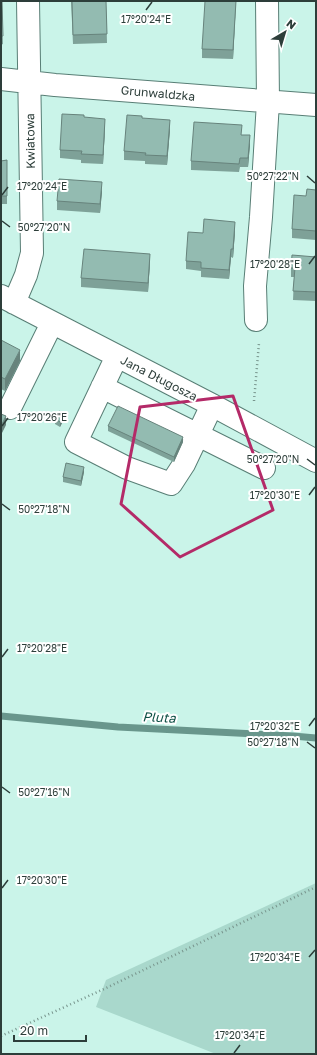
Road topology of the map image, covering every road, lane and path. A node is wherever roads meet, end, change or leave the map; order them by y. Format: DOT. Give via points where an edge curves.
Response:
graph roads {
  1 [pos="28,1"];
  2 [pos="267,1"];
  3 [pos="1,79"];
  4 [pos="29,82"];
  5 [pos="268,102"];
  6 [pos="316,105"];
  7 [pos="7,299"];
  8 [pos="256,320"];
  9 [pos="52,323"];
  10 [pos="117,356"];
  11 [pos="102,387"];
  12 [pos="212,405"];
  13 [pos="10,408"];
  14 [pos="251,426"];
  15 [pos="198,435"];
  16 [pos="316,461"];
  17 [pos="264,468"];
  18 [pos="316,887"];
  19 [pos="1,1036"];
  1 -- 4 [label="street, Kwiatowa"];
  2 -- 5 [label="street"];
  3 -- 4 [label="street, Grunwaldzka"];
  4 -- 5 [label="street, Grunwaldzka"];
  4 -- 7 [label="street, Kwiatowa" via="32,253 26,275"];
  5 -- 6 [label="street, Grunwaldzka"];
  5 -- 8 [label="street" via="255,286"];
  7 -- 9 [label="street, Jana Długosza"];
  8 -- 14 [label="path" via="259,345"];
  9 -- 10 [label="street, Jana Długosza"];
  9 -- 13 [label="street"];
  10 -- 11 [label="street"];
  10 -- 12 [label="street, Jana Długosza"];
  11 -- 15 [label="street"];
  11 -- 15 [label="street" via="76,442 127,468 171,484"];
  12 -- 14 [label="street, Jana Długosza"];
  12 -- 15 [label="street"];
  14 -- 16 [label="street, Jana Długosza"];
  15 -- 17 [label="street"];
  18 -- 19 [label="path"];
}
